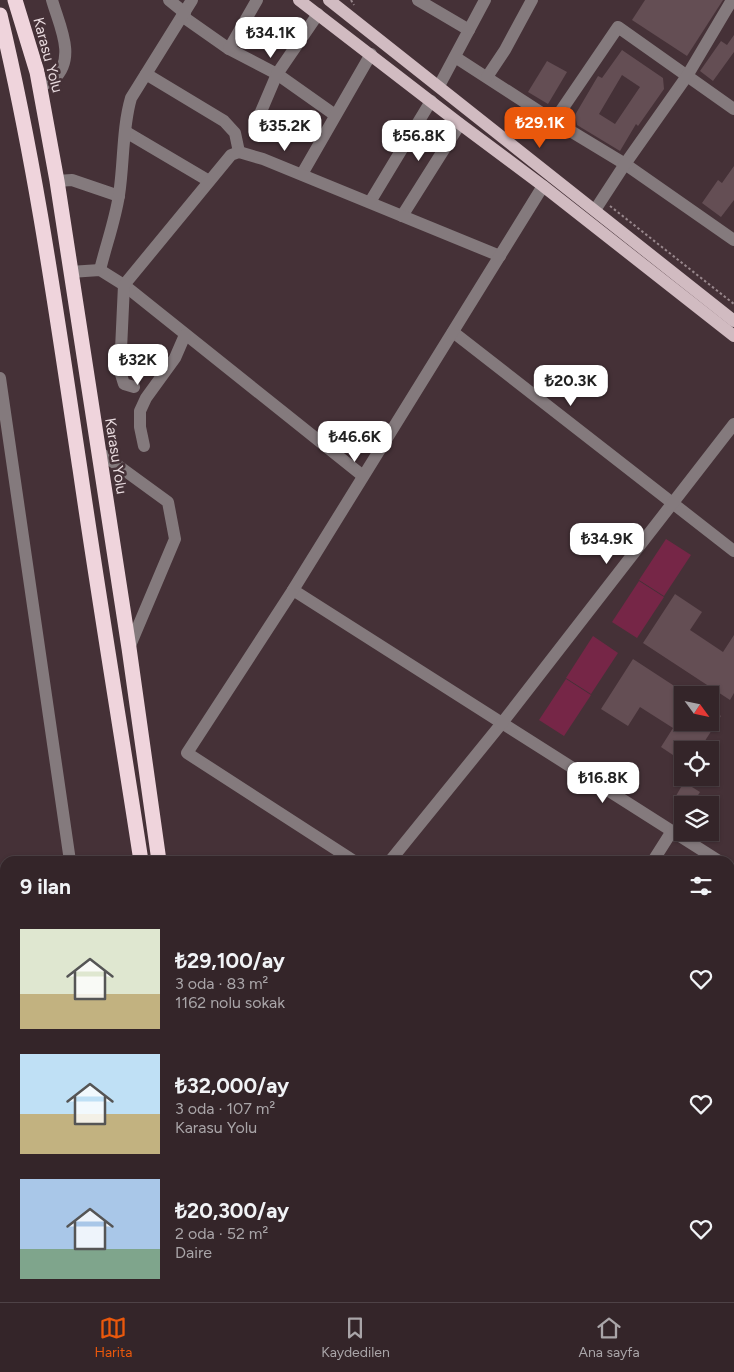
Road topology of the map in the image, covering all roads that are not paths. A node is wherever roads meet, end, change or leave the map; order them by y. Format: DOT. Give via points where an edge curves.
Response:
graph roads {
  1 [pos="15,0"];
  2 [pos="52,0"];
  3 [pos="169,0"];
  4 [pos="192,0"];
  5 [pos="257,0"];
  6 [pos="299,0"];
  7 [pos="418,0"];
  8 [pos="485,0"];
  9 [pos="532,0"];
  10 [pos="732,0"];
  11 [pos="343,2"];
  12 [pos="183,14"];
  13 [pos="318,14"];
  14 [pos="0,15"];
  15 [pos="469,30"];
  16 [pos="228,49"];
  17 [pos="371,54"];
  18 [pos="455,57"];
  19 [pos="146,74"];
  20 [pos="277,74"];
  21 [pos="487,76"];
  22 [pos="688,76"];
  23 [pos="439,86"];
  24 [pos="40,87"];
  25 [pos="431,101"];
  26 [pos="734,109"];
  27 [pos="335,115"];
  28 [pos="257,121"];
  29 [pos="554,121"];
  30 [pos="460,124"];
  31 [pos="126,132"];
  32 [pos="239,152"];
  33 [pos="625,164"];
  34 [pos="302,174"];
  35 [pos="57,181"];
  36 [pos="209,181"];
  37 [pos="543,186"];
  38 [pos="119,196"];
  39 [pos="370,202"];
  40 [pos="595,210"];
  41 [pos="402,216"];
  42 [pos="734,240"];
  43 [pos="500,256"];
  44 [pos="100,270"];
  45 [pos="70,272"];
  46 [pos="124,285"];
  47 [pos="734,321"];
  48 [pos="453,332"];
  49 [pos="185,335"];
  50 [pos="734,336"];
  51 [pos="0,378"];
  52 [pos="134,387"];
  53 [pos="734,424"];
  54 [pos="144,446"];
  55 [pos="98,450"];
  56 [pos="363,476"];
  57 [pos="673,504"];
  58 [pos="734,551"];
  59 [pos="293,590"];
  60 [pos="128,648"];
  61 [pos="502,723"];
  62 [pos="672,832"];
  63 [pos="69,856"];
  64 [pos="140,856"];
  65 [pos="158,856"];
  66 [pos="346,856"];
  67 [pos="394,856"];
  68 [pos="656,856"];
  69 [pos="711,856"];
  1 -- 24 [label="highway, Karasu Yolu"];
  2 -- 24 [label="street" via="66,61 53,79"];
  3 -- 12 [label="street"];
  4 -- 12 [label="street"];
  5 -- 16 [label="street"];
  6 -- 13 [label="main road"];
  7 -- 15 [label="street"];
  8 -- 15 [label="street"];
  9 -- 21 [label="street"];
  10 -- 22 [label="street"];
  11 -- 23 [label="main road"];
  12 -- 16 [label="street"];
  12 -- 19 [label="street"];
  13 -- 17 [label="main road"];
  13 -- 20 [label="street"];
  14 -- 64 [label="highway" via="28,139 46,240"];
  15 -- 18 [label="street"];
  16 -- 20 [label="street"];
  17 -- 25 [label="main road"];
  17 -- 27 [label="street"];
  18 -- 21 [label="street"];
  18 -- 23 [label="street"];
  19 -- 31 [label="street" via="131,98"];
  19 -- 32 [label="street" via="224,121 235,133"];
  20 -- 27 [label="street"];
  20 -- 28 [label="street"];
  21 -- 29 [label="street"];
  22 -- 26 [label="street"];
  22 -- 29 [label="street" via="618,27"];
  22 -- 33 [label="street"];
  23 -- 40 [label="main road"];
  24 -- 35 [label="highway, Karasu Yolu"];
  25 -- 30 [label="main road"];
  25 -- 39 [label="street"];
  27 -- 34 [label="street"];
  29 -- 33 [label="street"];
  30 -- 37 [label="main road"];
  30 -- 41 [label="street"];
  31 -- 36 [label="street"];
  31 -- 38 [label="street"];
  32 -- 34 [label="street"];
  32 -- 36 [label="street" via="231,155"];
  33 -- 40 [label="street"];
  33 -- 42 [label="street"];
  34 -- 39 [label="street"];
  35 -- 38 [label="street" via="72,180"];
  35 -- 45 [label="highway, Karasu Yolu"];
  36 -- 46 [label="street"];
  37 -- 43 [label="street"];
  37 -- 50 [label="main road"];
  38 -- 44 [label="street"];
  39 -- 41 [label="street"];
  40 -- 47 [label="main road"];
  41 -- 43 [label="street"];
  43 -- 48 [label="street"];
  44 -- 45 [label="street"];
  44 -- 46 [label="street"];
  45 -- 55 [label="highway, Karasu Yolu"];
  46 -- 49 [label="street"];
  46 -- 52 [label="street" via="120,371 124,384"];
  48 -- 56 [label="street"];
  48 -- 57 [label="street"];
  49 -- 54 [label="street" via="175,358 140,411"];
  49 -- 56 [label="street"];
  51 -- 63 [label="street"];
  53 -- 57 [label="street"];
  55 -- 60 [label="highway, Karasu Yolu"];
  55 -- 60 [label="street" via="168,502 175,539"];
  56 -- 59 [label="street"];
  57 -- 58 [label="street"];
  57 -- 61 [label="street"];
  59 -- 61 [label="street"];
  59 -- 66 [label="street" via="187,753"];
  60 -- 65 [label="highway, Karasu Yolu"];
  61 -- 62 [label="street"];
  61 -- 67 [label="street"];
  62 -- 68 [label="street"];
  62 -- 69 [label="street"];
}
